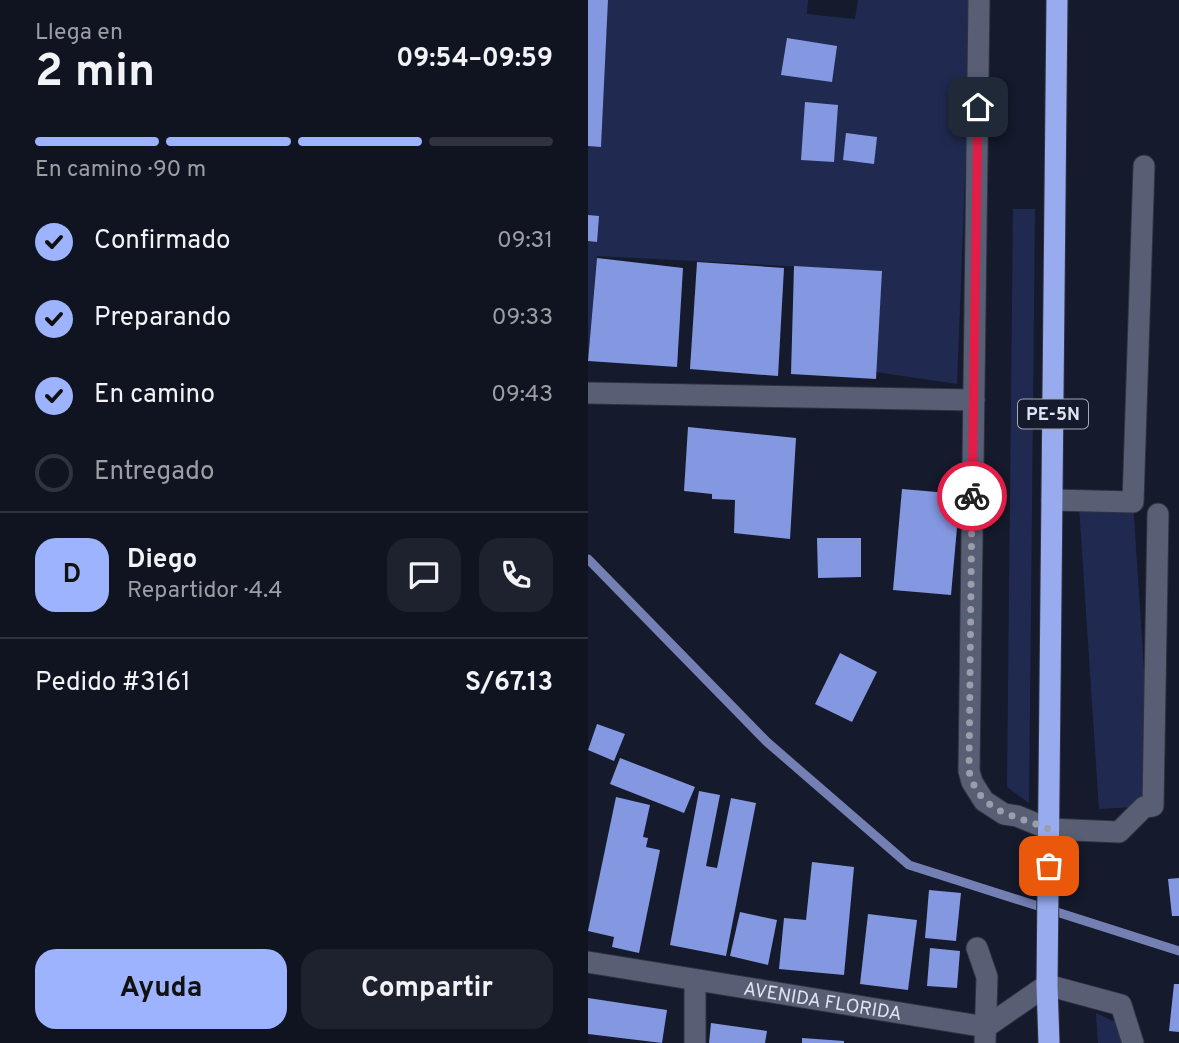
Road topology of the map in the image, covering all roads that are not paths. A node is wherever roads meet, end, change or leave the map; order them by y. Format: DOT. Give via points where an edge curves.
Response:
graph roads {
  1 [pos="979,0"];
  2 [pos="1057,0"];
  3 [pos="1144,166"];
  4 [pos="588,393"];
  5 [pos="974,400"];
  6 [pos="1052,500"];
  7 [pos="1158,514"];
  8 [pos="1049,829"];
  9 [pos="977,948"];
  10 [pos="588,962"];
  11 [pos="695,981"];
  12 [pos="1046,991"];
  13 [pos="986,1035"];
  14 [pos="695,1043"];
  15 [pos="1049,1043"];
  16 [pos="1133,1043"];
  1 -- 5 [label="street"];
  2 -- 6 [label="highway, PE-5N"];
  3 -- 6 [label="street" via="1133,502"];
  4 -- 5 [label="street"];
  5 -- 8 [label="street" via="969,771 977,792 993,808"];
  6 -- 8 [label="highway, PE-5N"];
  7 -- 8 [label="street" via="1153,806 1144,807 1119,832"];
  8 -- 12 [label="highway, PE-5N"];
  9 -- 13 [label="street" via="987,977"];
  10 -- 11 [label="street, AVENIDA FLORIDA"];
  11 -- 13 [label="street, AVENIDA FLORIDA"];
  11 -- 14 [label="street"];
  12 -- 13 [label="street"];
  12 -- 15 [label="highway, PE-5N"];
  12 -- 16 [label="street" via="1121,1005"];
}
